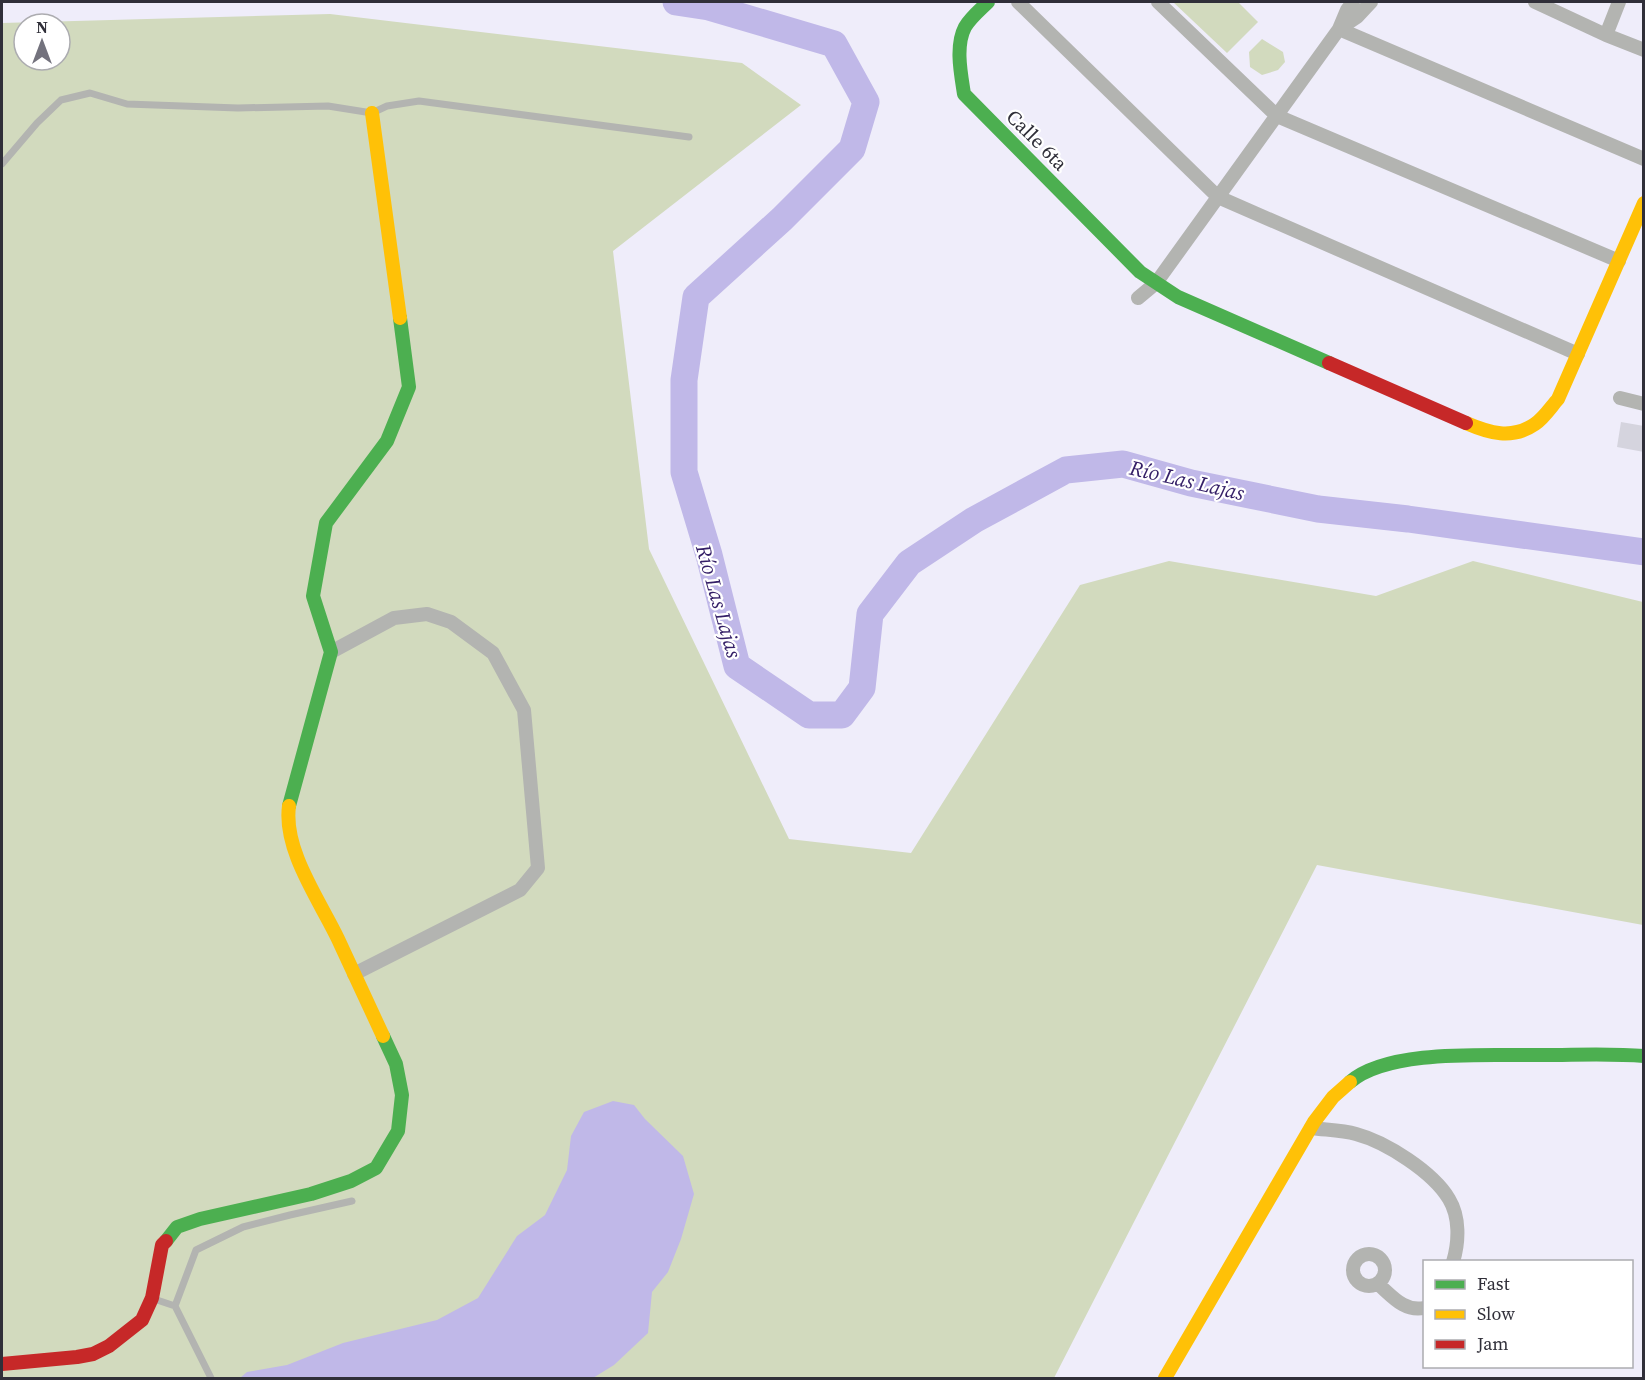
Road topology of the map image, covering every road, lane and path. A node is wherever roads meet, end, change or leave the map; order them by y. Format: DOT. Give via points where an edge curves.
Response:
graph roads {
  1 [pos="988,2"];
  2 [pos="1018,2"];
  3 [pos="1158,2"];
  4 [pos="1353,2"];
  5 [pos="1371,2"];
  6 [pos="1535,2"];
  7 [pos="1618,2"];
  8 [pos="1339,29"];
  9 [pos="1606,35"];
  10 [pos="1644,50"];
  11 [pos="372,113"];
  12 [pos="1277,116"];
  13 [pos="689,137"];
  14 [pos="1644,159"];
  15 [pos="2,164"];
  16 [pos="1218,197"];
  17 [pos="1644,203"];
  18 [pos="1618,261"];
  19 [pos="1156,283"];
  20 [pos="1138,298"];
  21 [pos="1578,354"];
  22 [pos="1620,398"];
  23 [pos="1644,404"];
  24 [pos="331,652"];
  25 [pos="354,974"];
  26 [pos="1644,1056"];
  27 [pos="1311,1128"];
  28 [pos="352,1202"];
  29 [pos="1453,1260"];
  30 [pos="1378,1284"];
  31 [pos="152,1298"];
  32 [pos="175,1306"];
  33 [pos="1423,1308"];
  34 [pos="2,1364"];
  35 [pos="211,1378"];
  36 [pos="1165,1378"];
  1 -- 19 [label="street, Calle 6ta" via="969,20 962,34 964,94 1140,272"];
  2 -- 16 [label="street"];
  3 -- 12 [label="street"];
  4 -- 8 [label="street"];
  5 -- 8 [label="street"];
  6 -- 9 [label="street"];
  7 -- 9 [label="street"];
  8 -- 12 [label="street"];
  8 -- 14 [label="street"];
  9 -- 10 [label="street"];
  11 -- 13 [label="lane" via="387,106 419,101"];
  11 -- 15 [label="lane" via="328,106 127,104 90,93 61,100"];
  11 -- 24 [label="street" via="409,387 387,441 326,523 313,596"];
  12 -- 16 [label="street"];
  12 -- 18 [label="street"];
  16 -- 19 [label="street"];
  16 -- 21 [label="street"];
  17 -- 18 [label="street, Calle 6ta"];
  18 -- 21 [label="street, Calle 6ta"];
  19 -- 20 [label="street"];
  19 -- 21 [label="street, Calle 6ta" via="1178,297 1487,432 1516,434 1536,424 1558,399"];
  22 -- 23 [label="street"];
  24 -- 25 [label="street" via="288,809 291,839 305,876"];
  24 -- 25 [label="street" via="394,618 427,614 451,622 493,652 524,710 538,868 520,890"];
  25 -- 31 [label="street" via="396,1064 402,1095 398,1131 376,1168 311,1194 177,1227 162,1245"];
  26 -- 27 [label="street" via="1437,1056 1392,1062 1359,1074 1333,1098"];
  27 -- 29 [label="street" via="1358,1135 1377,1143 1402,1155 1439,1186 1456,1214"];
  27 -- 36 [label="street"];
  28 -- 32 [label="lane" via="243,1227 196,1250"];
  30 -- 33 [label="street" via="1408,1308"];
  31 -- 32 [label="lane"];
  31 -- 34 [label="street" via="142,1320 101,1350 77,1357"];
  32 -- 35 [label="lane"];
}
